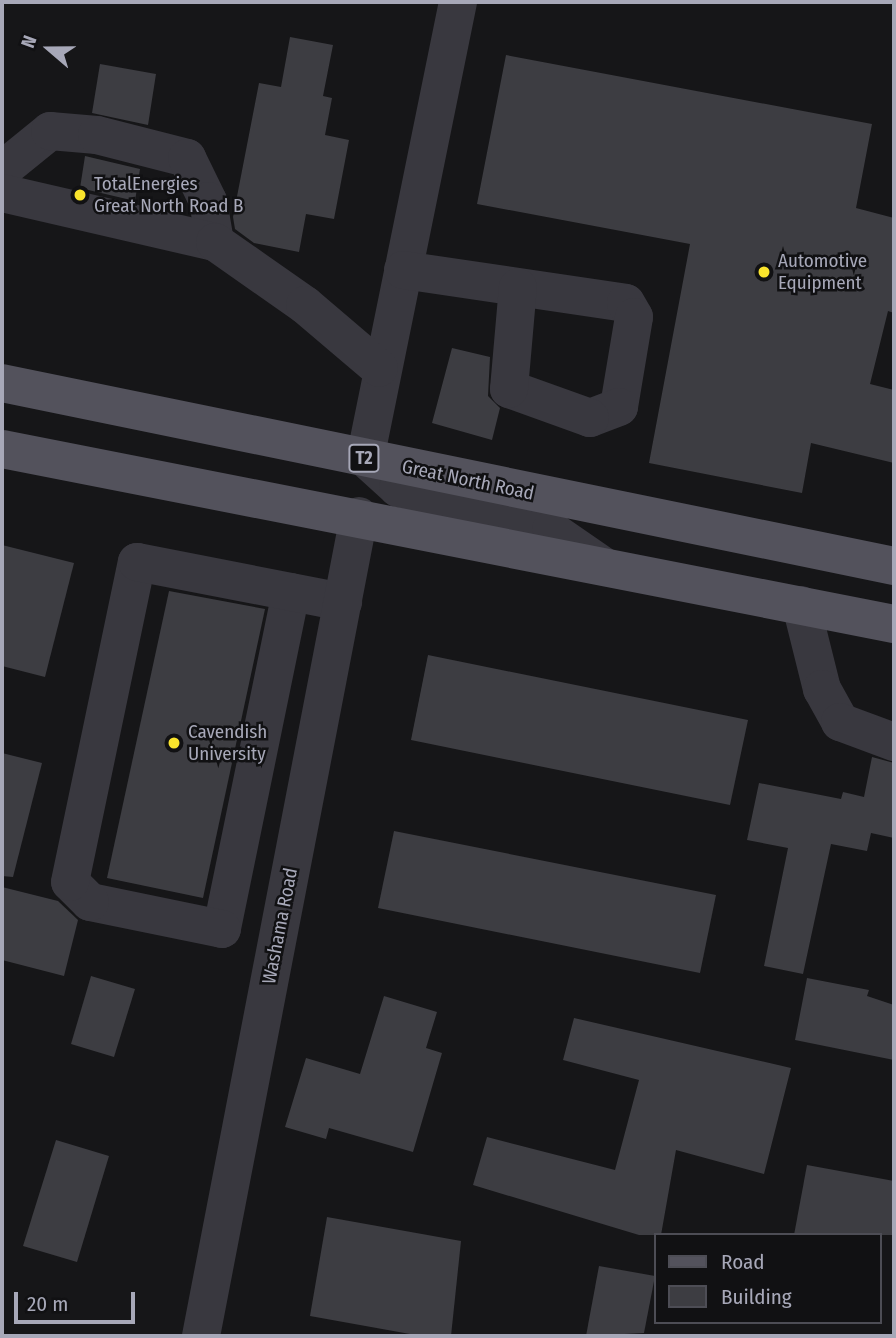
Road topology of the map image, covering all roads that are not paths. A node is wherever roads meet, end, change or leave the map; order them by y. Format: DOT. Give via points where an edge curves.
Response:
graph roads {
  1 [pos="458,2"];
  2 [pos="2,170"];
  3 [pos="2,193"];
  4 [pos="215,242"];
  5 [pos="403,270"];
  6 [pos="518,287"];
  7 [pos="379,368"];
  8 [pos="2,383"];
  9 [pos="2,449"];
  10 [pos="365,458"];
  11 [pos="359,516"];
  12 [pos="602,565"];
  13 [pos="894,566"];
  14 [pos="290,592"];
  15 [pos="343,602"];
  16 [pos="801,605"];
  17 [pos="894,624"];
  18 [pos="894,742"];
  19 [pos="201,1336"];
  1 -- 5 [label="street"];
  2 -- 4 [label="street" via="50,131 97,135 187,158 208,201"];
  3 -- 4 [label="street"];
  4 -- 7 [label="street" via="304,305"];
  5 -- 6 [label="street"];
  5 -- 7 [label="street"];
  7 -- 10 [label="street"];
  8 -- 10 [label="main road, Great North Road / T2"];
  9 -- 11 [label="main road"];
  10 -- 12 [label="street" via="398,488 551,530"];
  10 -- 13 [label="main road, Great North Road / T2"];
  11 -- 12 [label="main road"];
  11 -- 15 [label="street, Washama Road"];
  12 -- 16 [label="main road"];
  14 -- 14 [label="street" via="137,562 70,882 90,902 222,929"];
  14 -- 15 [label="street"];
  15 -- 19 [label="street, Washama Road"];
  16 -- 17 [label="main road"];
  16 -- 18 [label="street" via="821,689 840,722"];
}
